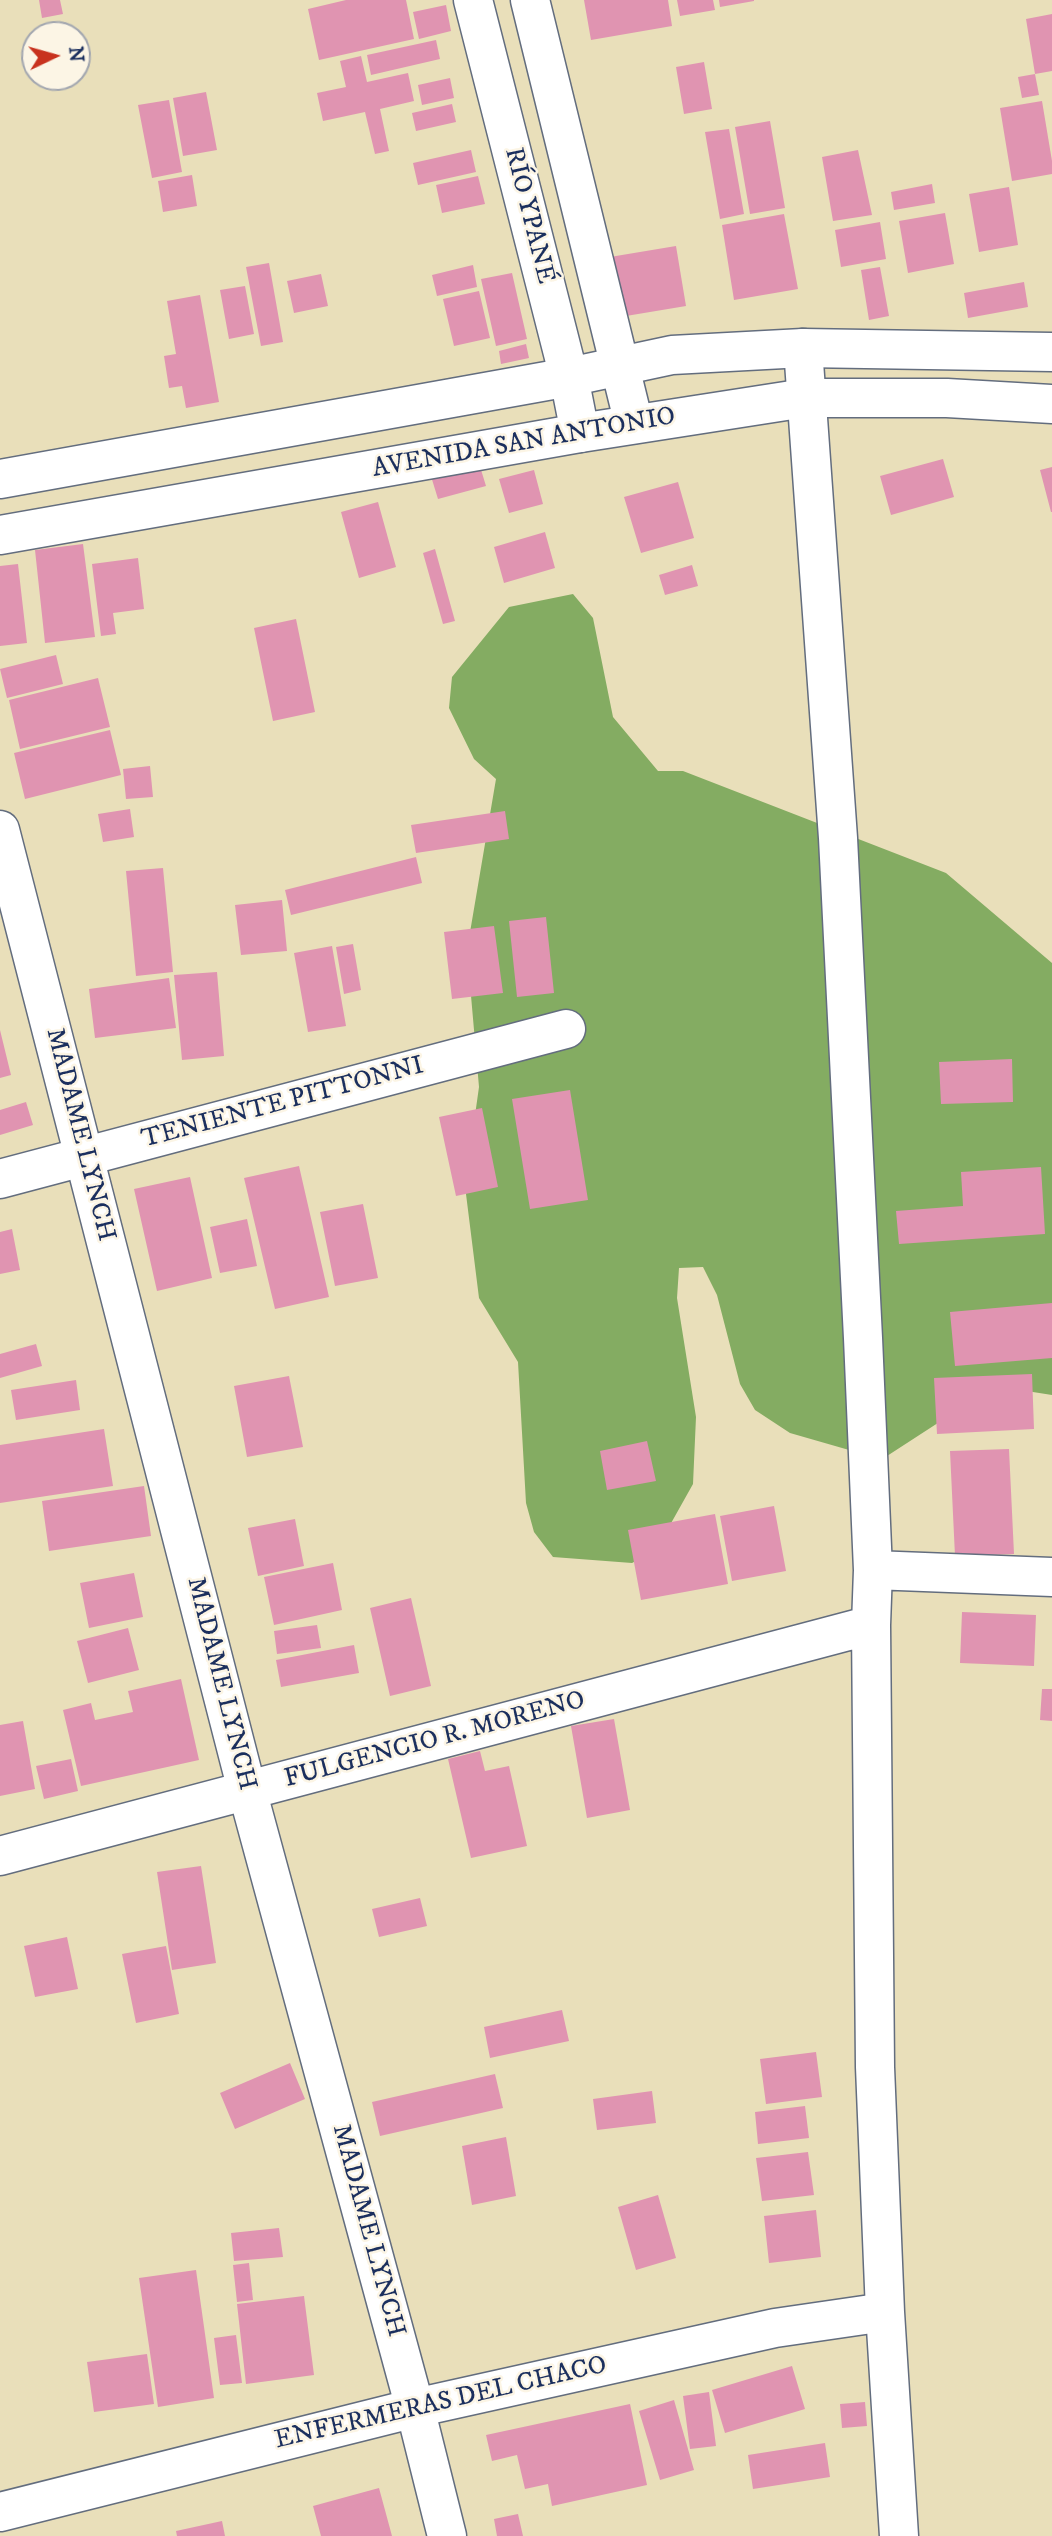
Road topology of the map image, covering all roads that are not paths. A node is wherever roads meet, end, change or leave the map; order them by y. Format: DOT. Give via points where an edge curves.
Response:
graph roads {
  1 [pos="473,0"];
  2 [pos="530,0"];
  3 [pos="803,348"];
  4 [pos="1052,352"];
  5 [pos="621,366"];
  6 [pos="569,377"];
  7 [pos="805,398"];
  8 [pos="1052,404"];
  9 [pos="634,425"];
  10 [pos="580,433"];
  11 [pos="0,479"];
  12 [pos="0,535"];
  13 [pos="0,830"];
  14 [pos="566,1029"];
  15 [pos="85,1156"];
  16 [pos="0,1179"];
  17 [pos="873,1570"];
  18 [pos="1052,1577"];
  19 [pos="871,1626"];
  20 [pos="247,1790"];
  21 [pos="0,1856"];
  22 [pos="885,2312"];
  23 [pos="415,2408"];
  24 [pos="0,2512"];
  25 [pos="447,2536"];
  26 [pos="899,2536"];
  1 -- 6 [label="street, RÍO YPANÉ"];
  2 -- 5 [label="street, RÍO YPANÉ"];
  3 -- 4 [label="street"];
  3 -- 5 [label="street" via="672,355"];
  3 -- 7 [label="street"];
  5 -- 6 [label="street"];
  5 -- 9 [label="street, RÍO YPANÉ"];
  6 -- 10 [label="street, RÍO YPANÉ"];
  6 -- 11 [label="street"];
  7 -- 8 [label="street, AVENIDA SAN ANTONIO"];
  7 -- 9 [label="street, AVENIDA SAN ANTONIO"];
  7 -- 17 [label="street" via="838,838"];
  9 -- 10 [label="street, AVENIDA SAN ANTONIO"];
  10 -- 12 [label="street, AVENIDA SAN ANTONIO"];
  13 -- 15 [label="street, MADAME LYNCH"];
  14 -- 15 [label="street, TENIENTE PITTONNI"];
  15 -- 16 [label="street, TENIENTE PITTONNI"];
  15 -- 20 [label="street, MADAME LYNCH"];
  17 -- 18 [label="street"];
  17 -- 19 [label="street"];
  19 -- 20 [label="street, FULGENCIO R. MORENO"];
  19 -- 22 [label="street" via="875,2067"];
  20 -- 21 [label="street, FULGENCIO R. MORENO"];
  20 -- 23 [label="street, MADAME LYNCH"];
  22 -- 23 [label="street, ENFERMERAS DEL CHACO" via="775,2328"];
  22 -- 26 [label="street"];
  23 -- 24 [label="street, ENFERMERAS DEL CHACO"];
  23 -- 25 [label="street, MADAME LYNCH"];
}
